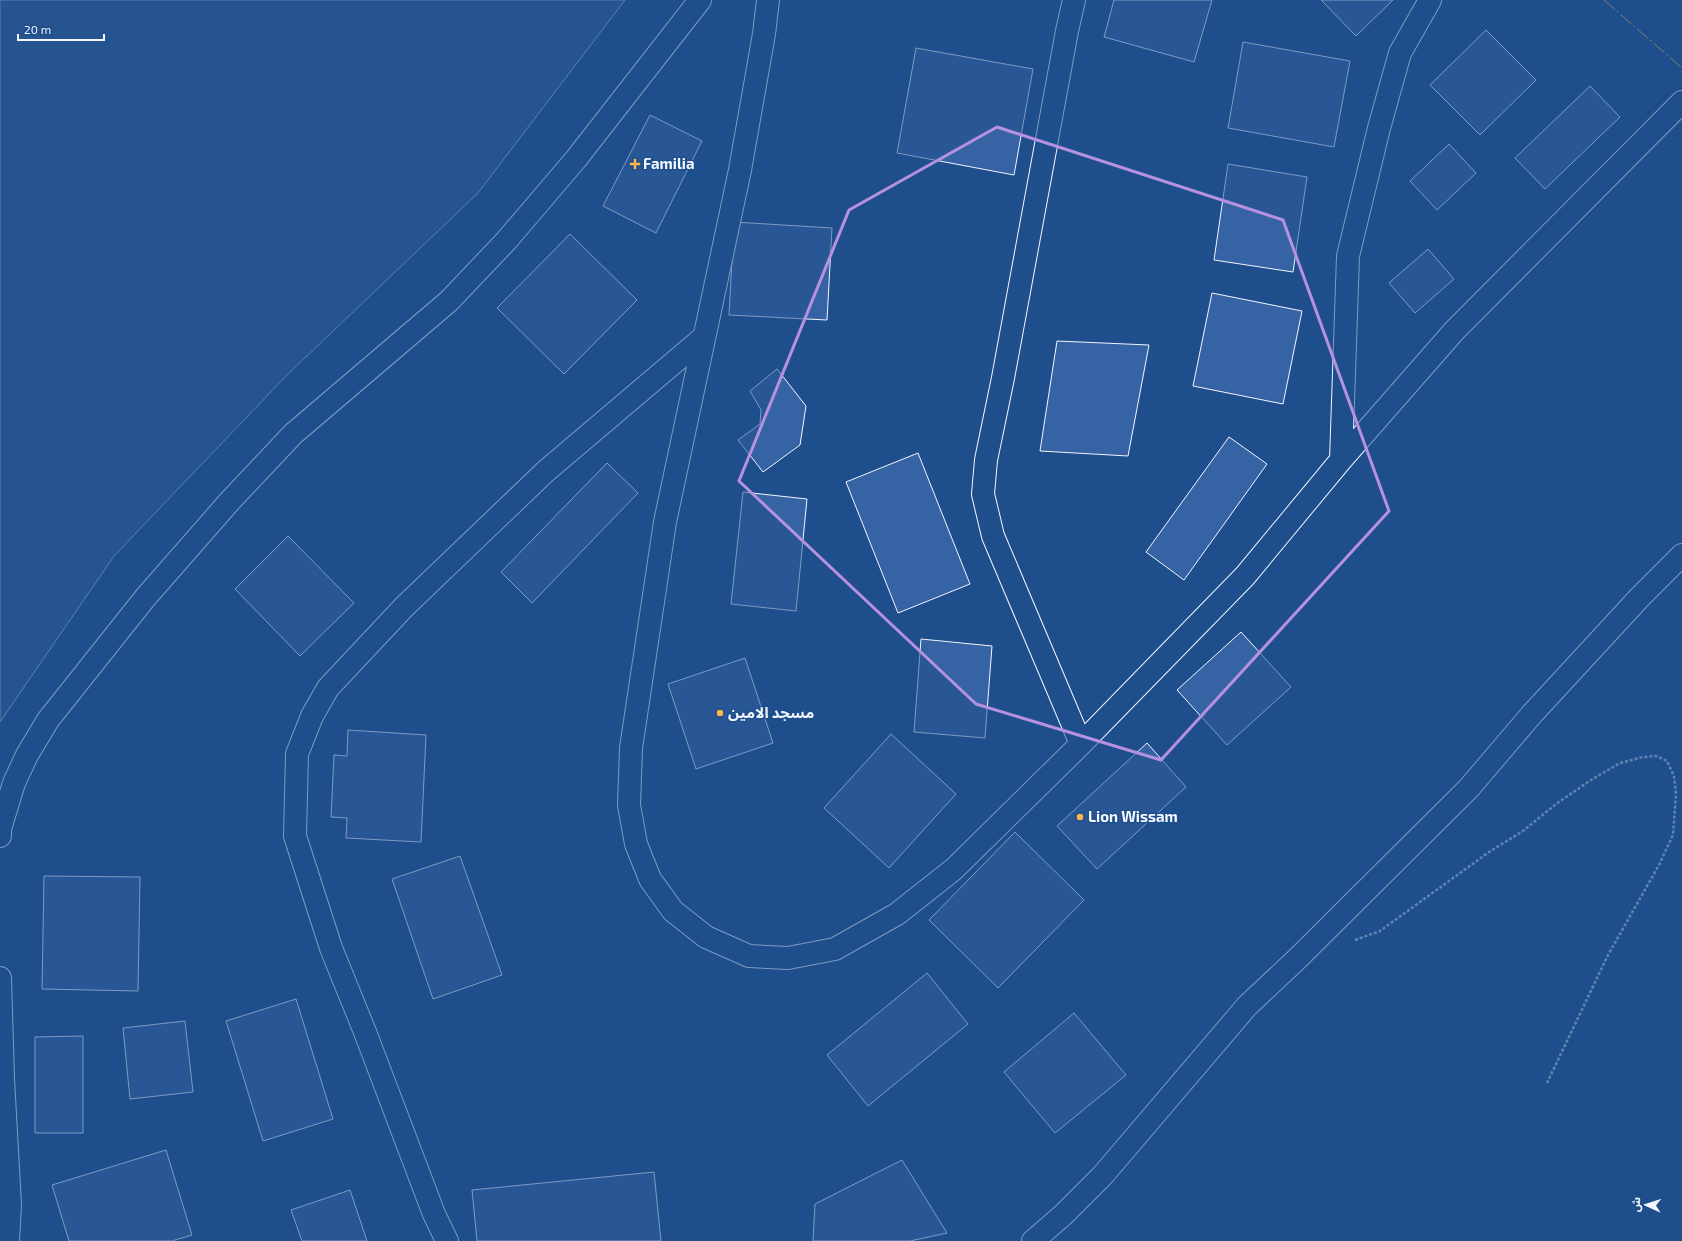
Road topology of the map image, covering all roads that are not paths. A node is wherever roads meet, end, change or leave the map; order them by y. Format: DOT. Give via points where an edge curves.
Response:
graph roads {
  1 [pos="700,0"];
  2 [pos="768,0"];
  3 [pos="1074,0"];
  4 [pos="1430,0"];
  5 [pos="1682,102"];
  6 [pos="704,337"];
  7 [pos="1341,460"];
  8 [pos="1682,555"];
  9 [pos="1081,744"];
  10 [pos="0,836"];
  11 [pos="0,978"];
  12 [pos="8,1241"];
  13 [pos="447,1241"];
  14 [pos="1033,1241"];
  1 -- 10 [label="street" via="576,159 506,242 449,301 293,434 145,598 48,720 14,783"];
  2 -- 6 [label="street" via="740,170"];
  3 -- 9 [label="street" via="986,460 983,494 993,536"];
  4 -- 7 [label="street" via="1400,53 1348,256"];
  5 -- 7 [label="street" via="1455,330"];
  6 -- 9 [label="street" via="665,522 631,748 629,805 636,844 650,879 672,911 706,937 749,956 788,958 835,949 897,914 954,869"];
  6 -- 13 [label="street" via="546,471 404,607 328,688 312,716 297,754 295,836 331,948 434,1214"];
  7 -- 9 [label="street" via="1245,576"];
  8 -- 14 [label="street" via="1538,708 1469,788 1247,1006 1103,1175"];
  11 -- 12 [label="street" via="10,1205"];
}
